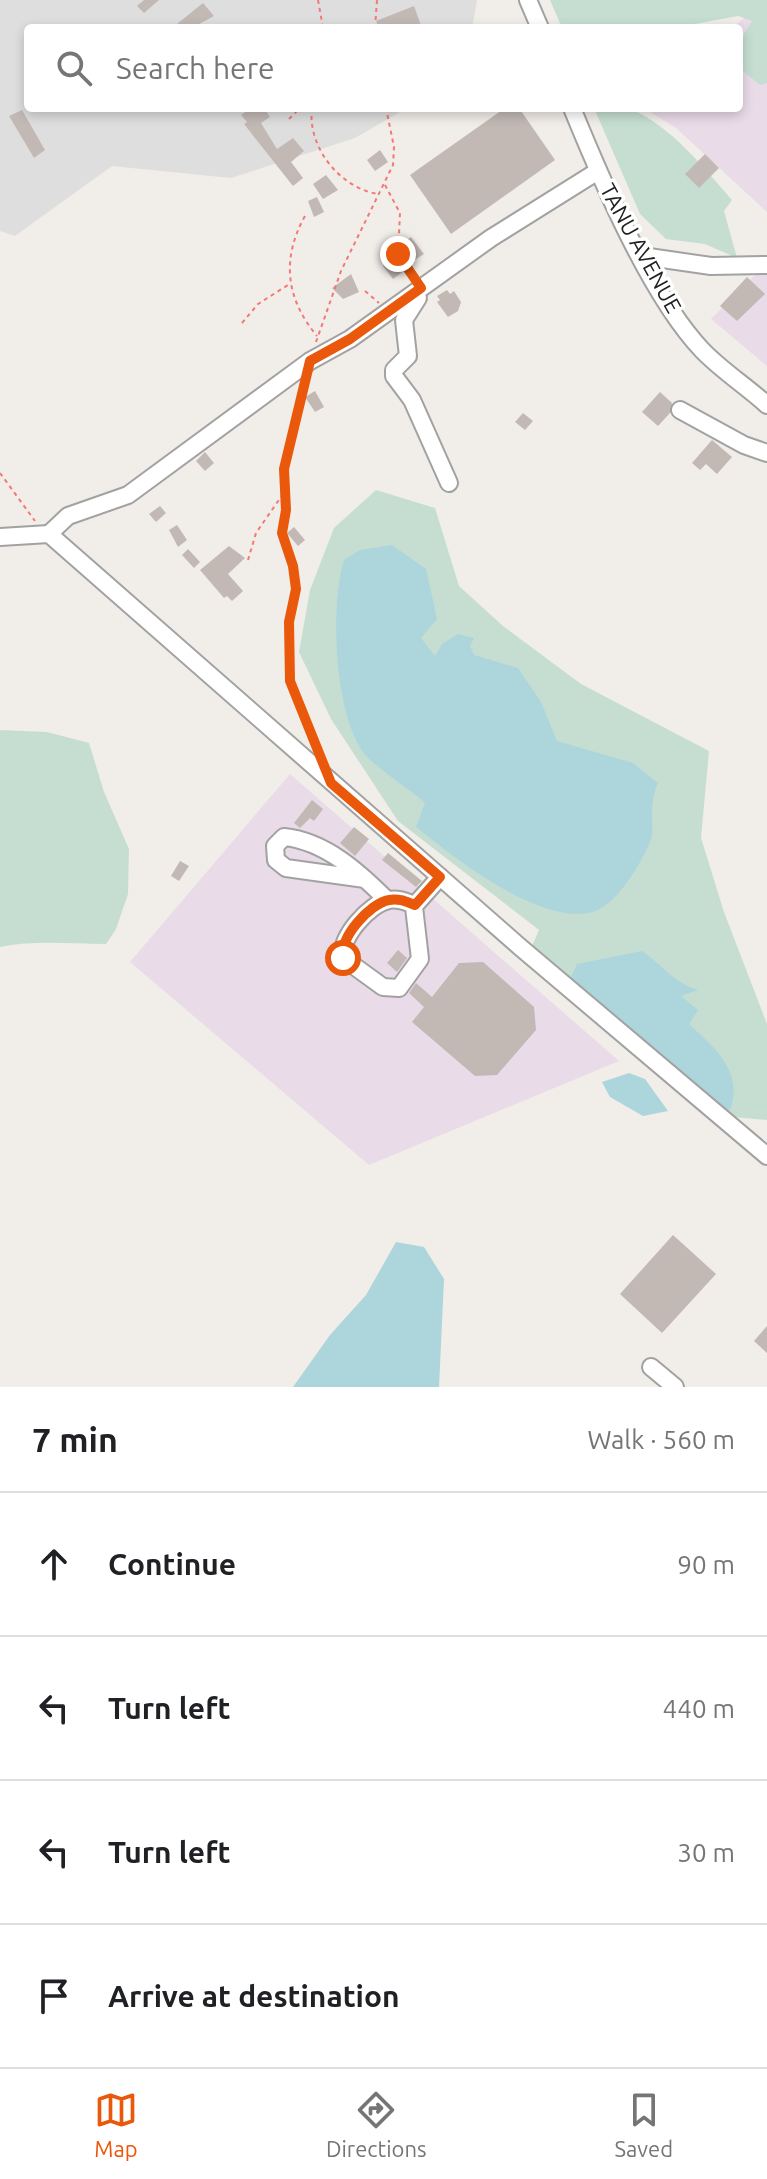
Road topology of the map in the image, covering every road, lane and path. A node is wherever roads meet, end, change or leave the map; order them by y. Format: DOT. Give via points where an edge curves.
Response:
graph roads {
  1 [pos="318,0"];
  2 [pos="377,0"];
  3 [pos="528,0"];
  4 [pos="322,24"];
  5 [pos="375,24"];
  6 [pos="538,24"];
  7 [pos="296,112"];
  8 [pos="312,112"];
  9 [pos="387,112"];
  10 [pos="574,112"];
  11 [pos="289,119"];
  12 [pos="598,171"];
  13 [pos="384,184"];
  14 [pos="379,194"];
  15 [pos="305,216"];
  16 [pos="642,256"];
  17 [pos="767,265"];
  18 [pos="289,284"];
  19 [pos="425,286"];
  20 [pos="365,291"];
  21 [pos="389,312"];
  22 [pos="242,323"];
  23 [pos="317,337"];
  24 [pos="310,361"];
  25 [pos="767,405"];
  26 [pos="680,410"];
  27 [pos="767,453"];
  28 [pos="0,473"];
  29 [pos="449,483"];
  30 [pos="284,492"];
  31 [pos="45,533"];
  32 [pos="0,537"];
  33 [pos="248,560"];
  34 [pos="322,758"];
  35 [pos="440,877"];
  36 [pos="365,879"];
  37 [pos="387,900"];
  38 [pos="415,905"];
  39 [pos="767,1156"];
  40 [pos="651,1367"];
  41 [pos="675,1387"];
  1 -- 4 [label="path"];
  2 -- 5 [label="path"];
  3 -- 6 [label="street"];
  7 -- 11 [label="path"];
  8 -- 14 [label="path" via="312,130 335,172 360,190"];
  9 -- 13 [label="path" via="395,157"];
  10 -- 12 [label="street, TANU AVENUE"];
  12 -- 16 [label="street, TANU AVENUE"];
  12 -- 19 [label="street"];
  13 -- 14 [label="path"];
  13 -- 19 [label="path" via="400,213 398,254"];
  14 -- 23 [label="path" via="341,271"];
  15 -- 18 [label="path" via="293,240"];
  16 -- 17 [label="street" via="711,266"];
  16 -- 25 [label="street, TANU AVENUE" via="701,350"];
  18 -- 22 [label="path"];
  18 -- 23 [label="path"];
  19 -- 21 [label="street"];
  19 -- 29 [label="street" via="405,314 408,356 393,375 412,400"];
  20 -- 21 [label="path"];
  21 -- 24 [label="street"];
  23 -- 24 [label="path"];
  24 -- 30 [label="path" via="284,469"];
  24 -- 31 [label="street" via="128,495 68,516"];
  26 -- 27 [label="street"];
  28 -- 31 [label="path"];
  30 -- 33 [label="path" via="256,533"];
  30 -- 34 [label="path" via="282,533 296,589 289,622 290,681"];
  31 -- 32 [label="street"];
  31 -- 35 [label="street"];
  35 -- 38 [label="street"];
  35 -- 39 [label="street"];
  36 -- 36 [label="street" via="303,841 284,837 275,846 276,860 286,868"];
  36 -- 37 [label="street"];
  37 -- 38 [label="street"];
  37 -- 38 [label="street" via="351,932 341,954 392,990 411,976 420,959 412,916"];
  40 -- 41 [label="street"];
}
